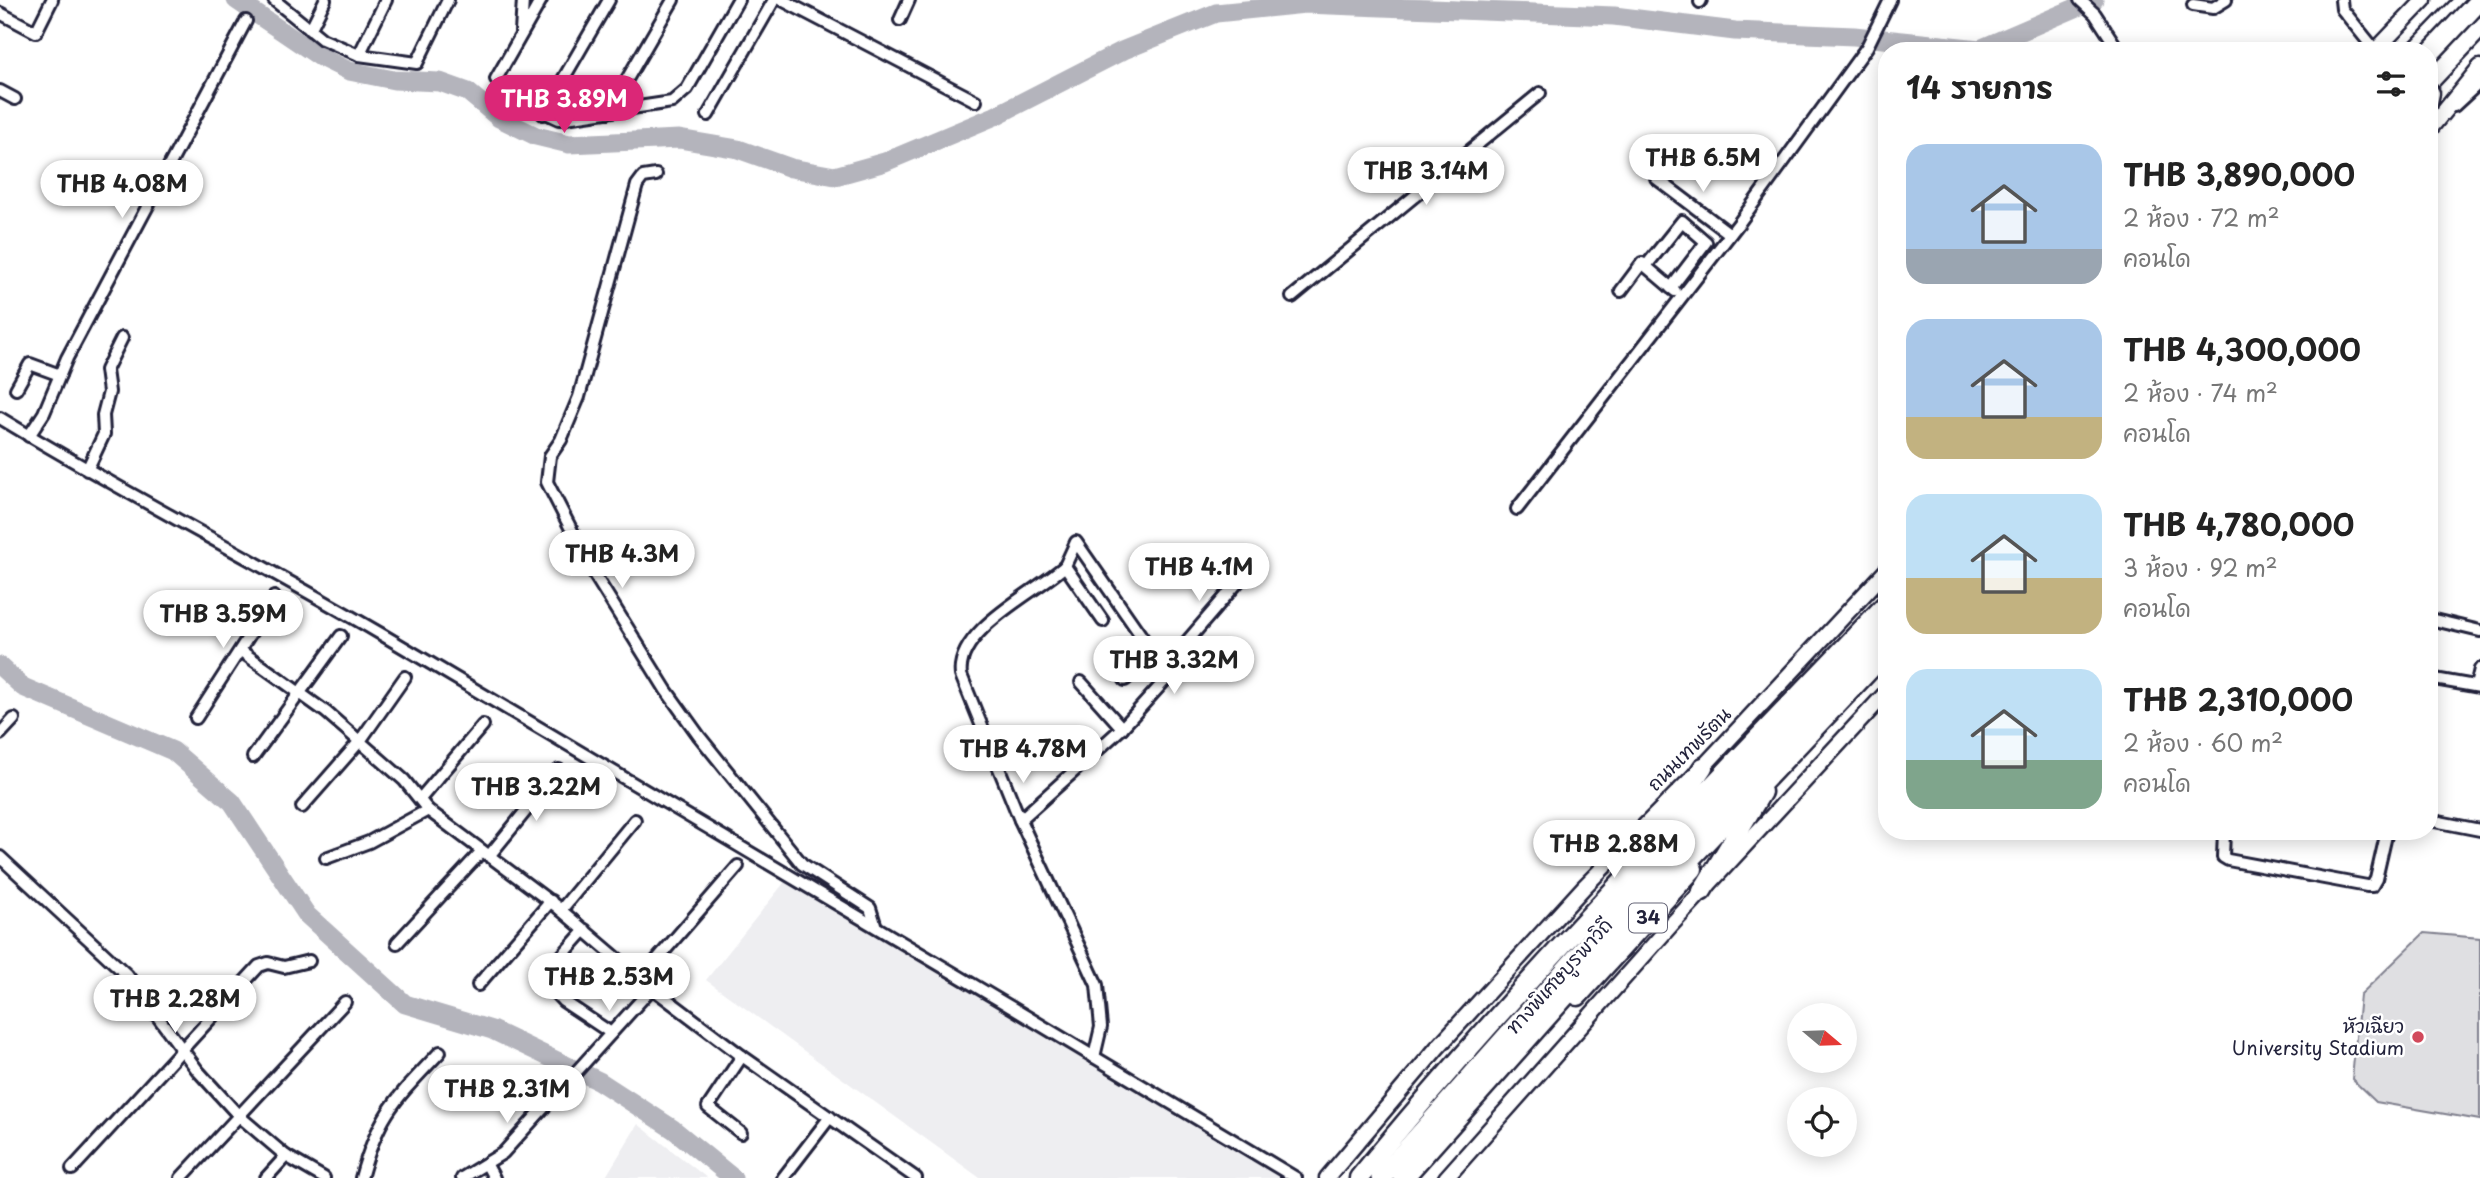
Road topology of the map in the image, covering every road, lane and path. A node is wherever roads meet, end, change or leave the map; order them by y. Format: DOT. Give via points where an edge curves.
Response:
graph roads {
  1 [pos="52,0"];
  2 [pos="274,0"];
  3 [pos="325,0"];
  4 [pos="386,0"];
  5 [pos="448,0"];
  6 [pos="523,0"];
  7 [pos="541,0"];
  8 [pos="609,0"];
  9 [pos="673,0"];
  10 [pos="738,0"];
  11 [pos="774,0"];
  12 [pos="782,0"];
  13 [pos="909,0"];
  14 [pos="1890,0"];
  15 [pos="2080,0"];
  16 [pos="2226,0"];
  17 [pos="2341,0"];
  18 [pos="2424,0"];
  19 [pos="2470,1"];
  20 [pos="2193,5"];
  21 [pos="2480,6"];
  22 [pos="0,13"];
  23 [pos="900,20"];
  24 [pos="246,21"];
  25 [pos="2480,27"];
  26 [pos="310,30"];
  27 [pos="521,34"];
  28 [pos="2480,35"];
  29 [pos="2113,42"];
  30 [pos="2368,42"];
  31 [pos="2384,42"];
  32 [pos="2426,42"];
  33 [pos="2438,42"];
  34 [pos="359,55"];
  35 [pos="2480,67"];
  36 [pos="2438,71"];
  37 [pos="2438,79"];
  38 [pos="2480,82"];
  39 [pos="0,91"];
  40 [pos="1541,93"];
  41 [pos="15,99"];
  42 [pos="976,101"];
  43 [pos="608,112"];
  44 [pos="543,114"];
  45 [pos="708,115"];
  46 [pos="2438,119"];
  47 [pos="2438,120"];
  48 [pos="656,174"];
  49 [pos="1656,178"];
  50 [pos="1730,234"];
  51 [pos="1646,266"];
  52 [pos="1671,288"];
  53 [pos="1621,291"];
  54 [pos="1292,297"];
  55 [pos="1683,297"];
  56 [pos="122,338"];
  57 [pos="60,375"];
  58 [pos="16,389"];
  59 [pos="0,418"];
  60 [pos="29,436"];
  61 [pos="87,470"];
  62 [pos="1517,509"];
  63 [pos="1258,560"];
  64 [pos="1065,566"];
  65 [pos="1878,580"];
  66 [pos="1878,584"];
  67 [pos="274,597"];
  68 [pos="1856,606"];
  69 [pos="1878,612"];
  70 [pos="1103,621"];
  71 [pos="2438,621"];
  72 [pos="2480,631"];
  73 [pos="1878,634"];
  74 [pos="341,636"];
  75 [pos="241,651"];
  76 [pos="1155,652"];
  77 [pos="1878,660"];
  78 [pos="1165,667"];
  79 [pos="1878,669"];
  80 [pos="2480,669"];
  81 [pos="405,677"];
  82 [pos="1125,680"];
  83 [pos="2438,680"];
  84 [pos="1082,682"];
  85 [pos="2478,687"];
  86 [pos="299,692"];
  87 [pos="1878,702"];
  88 [pos="197,718"];
  89 [pos="14,719"];
  90 [pos="482,724"];
  91 [pos="1122,728"];
  92 [pos="0,734"];
  93 [pos="360,741"];
  94 [pos="253,757"];
  95 [pos="1703,767"];
  96 [pos="559,770"];
  97 [pos="1762,792"];
  98 [pos="421,799"];
  99 [pos="302,807"];
  100 [pos="428,810"];
  101 [pos="635,820"];
  102 [pos="1020,820"];
  103 [pos="2438,822"];
  104 [pos="2480,830"];
  105 [pos="2224,840"];
  106 [pos="2386,840"];
  107 [pos="485,853"];
  108 [pos="0,857"];
  109 [pos="326,858"];
  110 [pos="738,866"];
  111 [pos="1632,870"];
  112 [pos="1702,891"];
  113 [pos="551,901"];
  114 [pos="561,910"];
  115 [pos="875,924"];
  116 [pos="585,930"];
  117 [pos="397,943"];
  118 [pos="309,961"];
  119 [pos="641,978"];
  120 [pos="478,985"];
  121 [pos="652,988"];
  122 [pos="345,1002"];
  123 [pos="611,1033"];
  124 [pos="183,1049"];
  125 [pos="440,1052"];
  126 [pos="742,1056"];
  127 [pos="1094,1057"];
  128 [pos="239,1116"];
  129 [pos="830,1117"];
  130 [pos="741,1133"];
  131 [pos="286,1156"];
  132 [pos="487,1165"];
  133 [pos="72,1169"];
  134 [pos="181,1178"];
  135 [pos="266,1178"];
  136 [pos="324,1178"];
  137 [pos="361,1178"];
  138 [pos="462,1178"];
  139 [pos="494,1178"];
  140 [pos="783,1178"];
  141 [pos="916,1178"];
  142 [pos="1296,1178"];
  143 [pos="1327,1178"];
  144 [pos="1359,1178"];
  145 [pos="1381,1178"];
  146 [pos="1403,1178"];
  147 [pos="1414,1178"];
  148 [pos="1446,1178"];
  1 -- 22 [label="street" via="36,32"];
  2 -- 26 [label="street"];
  3 -- 26 [label="street"];
  4 -- 34 [label="street"];
  5 -- 34 [label="street" via="417,63"];
  6 -- 27 [label="street"];
  7 -- 27 [label="street"];
  8 -- 44 [label="street"];
  9 -- 43 [label="street"];
  10 -- 43 [label="street" via="681,96 672,102"];
  11 -- 45 [label="street"];
  12 -- 42 [label="street"];
  13 -- 23 [label="street"];
  14 -- 50 [label="street" via="1867,47"];
  15 -- 29 [label="street"];
  16 -- 20 [label="street" via="2213,8"];
  17 -- 30 [label="street" via="2342,9"];
  18 -- 31 [label="main road"];
  19 -- 21 [label="street"];
  19 -- 32 [label="highway"];
  19 -- 33 [label="highway, bridge"];
  24 -- 57 [label="street"];
  25 -- 36 [label="highway"];
  26 -- 34 [label="street"];
  27 -- 44 [label="street" via="496,79 505,94"];
  28 -- 37 [label="highway"];
  35 -- 46 [label="main road"];
  38 -- 47 [label="street"];
  39 -- 41 [label="street"];
  40 -- 54 [label="street"];
  43 -- 44 [label="street" via="559,119"];
  48 -- 115 [label="street" via="637,184 579,397 550,456 547,482 594,573 699,736 802,864 870,908"];
  49 -- 50 [label="street"];
  50 -- 55 [label="street"];
  51 -- 52 [label="street"];
  51 -- 52 [label="street" via="1682,221 1706,242"];
  51 -- 53 [label="street" via="1642,263"];
  52 -- 55 [label="street"];
  55 -- 62 [label="street"];
  56 -- 61 [label="street" via="106,370 109,393 104,433"];
  57 -- 58 [label="street" via="30,364"];
  57 -- 60 [label="street"];
  59 -- 60 [label="street"];
  60 -- 61 [label="street"];
  61 -- 115 [label="street" via="377,632"];
  63 -- 78 [label="street"];
  64 -- 70 [label="street"];
  64 -- 76 [label="street" via="1076,542"];
  64 -- 102 [label="street" via="973,637 959,663"];
  65 -- 68 [label="main road, ถนนเทพรัตน"];
  66 -- 68 [label="main road"];
  67 -- 75 [label="street"];
  68 -- 95 [label="main road, ถนนเทพรัตน"];
  69 -- 111 [label="highway, 34"];
  71 -- 72 [label="street"];
  73 -- 145 [label="highway, ทางพิเศษบูรพาวิถี" via="1633,894"];
  74 -- 86 [label="street"];
  75 -- 86 [label="street"];
  75 -- 88 [label="street"];
  76 -- 78 [label="street"];
  76 -- 82 [label="street"];
  77 -- 146 [label="highway, ทางพิเศษบูรพาวิถี" via="1647,904"];
  78 -- 91 [label="street" via="1167,681"];
  79 -- 97 [label="highway, 34"];
  80 -- 85 [label="street"];
  81 -- 93 [label="street"];
  83 -- 85 [label="street"];
  84 -- 91 [label="street"];
  86 -- 93 [label="street"];
  86 -- 94 [label="street"];
  87 -- 112 [label="main road, 34"];
  89 -- 92 [label="street"];
  90 -- 98 [label="street"];
  91 -- 102 [label="street"];
  93 -- 98 [label="street"];
  93 -- 99 [label="street"];
  95 -- 111 [label="highway"];
  95 -- 143 [label="main road, ถนนเทพรัตน" via="1576,896 1437,1048"];
  96 -- 107 [label="street"];
  97 -- 112 [label="highway"];
  97 -- 147 [label="highway, 34"];
  98 -- 100 [label="street"];
  100 -- 107 [label="street"];
  100 -- 109 [label="street" via="369,842"];
  101 -- 114 [label="street"];
  102 -- 127 [label="street" via="1097,985 1101,1027"];
  103 -- 104 [label="street"];
  105 -- 106 [label="street" via="2223,857 2228,860 2372,886"];
  107 -- 113 [label="street"];
  107 -- 117 [label="street"];
  108 -- 124 [label="street" via="127,975"];
  110 -- 119 [label="street"];
  111 -- 144 [label="highway, 34"];
  112 -- 148 [label="main road, 34"];
  113 -- 114 [label="street"];
  113 -- 120 [label="street"];
  114 -- 116 [label="street"];
  115 -- 127 [label="street"];
  116 -- 119 [label="street"];
  116 -- 123 [label="street" via="551,968 545,984"];
  118 -- 124 [label="street" via="284,967 259,965"];
  119 -- 121 [label="street"];
  121 -- 123 [label="street"];
  121 -- 126 [label="street"];
  122 -- 128 [label="street"];
  123 -- 132 [label="street"];
  124 -- 128 [label="street"];
  124 -- 133 [label="street"];
  125 -- 137 [label="street" via="386,1111"];
  126 -- 129 [label="street"];
  126 -- 130 [label="street" via="708,1107"];
  127 -- 142 [label="street"];
  128 -- 131 [label="street"];
  128 -- 134 [label="street"];
  129 -- 140 [label="street"];
  129 -- 141 [label="street"];
  131 -- 135 [label="street"];
  131 -- 136 [label="street"];
  132 -- 138 [label="street"];
  132 -- 139 [label="street"];
}
